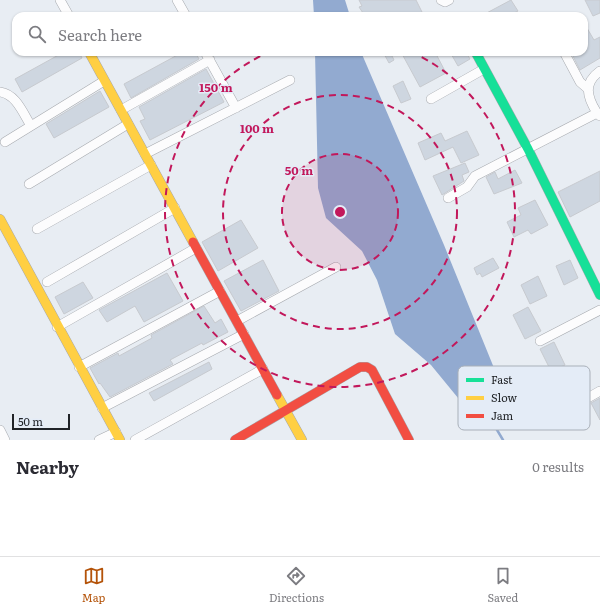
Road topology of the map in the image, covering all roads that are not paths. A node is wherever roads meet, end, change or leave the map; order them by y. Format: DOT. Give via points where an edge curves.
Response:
graph roads {
  1 [pos="60,0"];
  2 [pos="177,0"];
  3 [pos="441,0"];
  4 [pos="449,0"];
  5 [pos="67,12"];
  6 [pos="184,12"];
  7 [pos="90,56"];
  8 [pos="208,56"];
  9 [pos="478,56"];
  10 [pos="566,56"];
  11 [pos="484,69"];
  12 [pos="600,71"];
  13 [pos="290,80"];
  14 [pos="104,81"];
  15 [pos="587,88"];
  16 [pos="0,92"];
  17 [pos="432,99"];
  18 [pos="236,108"];
  19 [pos="121,110"];
  20 [pos="598,114"];
  21 [pos="128,124"];
  22 [pos="31,126"];
  23 [pos="5,142"];
  24 [pos="528,149"];
  25 [pos="145,154"];
  26 [pos="151,165"];
  27 [pos="30,184"];
  28 [pos="448,198"];
  29 [pos="175,208"];
  30 [pos="0,220"];
  31 [pos="37,229"];
  32 [pos="196,248"];
  33 [pos="336,267"];
  34 [pos="47,282"];
  35 [pos="220,291"];
  36 [pos="600,295"];
  37 [pos="600,310"];
  38 [pos="237,321"];
  39 [pos="57,327"];
  40 [pos="244,334"];
  41 [pos="540,342"];
  42 [pos="79,367"];
  43 [pos="263,369"];
  44 [pos="600,391"];
  45 [pos="590,397"];
  46 [pos="102,408"];
  47 [pos="286,410"];
  48 [pos="0,430"];
  49 [pos="118,436"];
  50 [pos="5,440"];
  51 [pos="99,440"];
  52 [pos="134,440"];
  53 [pos="235,440"];
  54 [pos="302,440"];
  55 [pos="409,440"];
  1 -- 5 [label="street"];
  2 -- 6 [label="street"];
  3 -- 4 [label="street"];
  7 -- 14 [label="street"];
  8 -- 18 [label="street"];
  8 -- 19 [label="street"];
  9 -- 11 [label="street"];
  10 -- 15 [label="street" via="580,82"];
  11 -- 17 [label="street"];
  11 -- 24 [label="street"];
  12 -- 15 [label="street" via="590,80"];
  13 -- 18 [label="street"];
  14 -- 19 [label="street"];
  14 -- 22 [label="street"];
  15 -- 20 [label="street" via="590,102"];
  16 -- 22 [label="street" via="8,93 13,98"];
  18 -- 25 [label="street"];
  19 -- 21 [label="street"];
  20 -- 24 [label="street"];
  21 -- 25 [label="street"];
  21 -- 27 [label="street"];
  22 -- 23 [label="street"];
  24 -- 28 [label="street" via="475,176 466,187"];
  24 -- 36 [label="street"];
  25 -- 26 [label="street"];
  26 -- 29 [label="street"];
  26 -- 31 [label="street"];
  29 -- 32 [label="street"];
  29 -- 34 [label="street"];
  30 -- 39 [label="street"];
  32 -- 35 [label="street"];
  32 -- 39 [label="street"];
  33 -- 38 [label="street"];
  35 -- 38 [label="street"];
  35 -- 42 [label="street"];
  37 -- 41 [label="street"];
  38 -- 40 [label="street"];
  39 -- 42 [label="street"];
  40 -- 43 [label="street"];
  40 -- 46 [label="street"];
  42 -- 46 [label="street"];
  43 -- 47 [label="street"];
  43 -- 52 [label="street"];
  44 -- 45 [label="street"];
  46 -- 49 [label="street"];
  47 -- 53 [label="street"];
  47 -- 54 [label="street"];
  47 -- 55 [label="street" via="360,367 368,367 372,370"];
  48 -- 50 [label="street"];
  49 -- 51 [label="street"];
}
